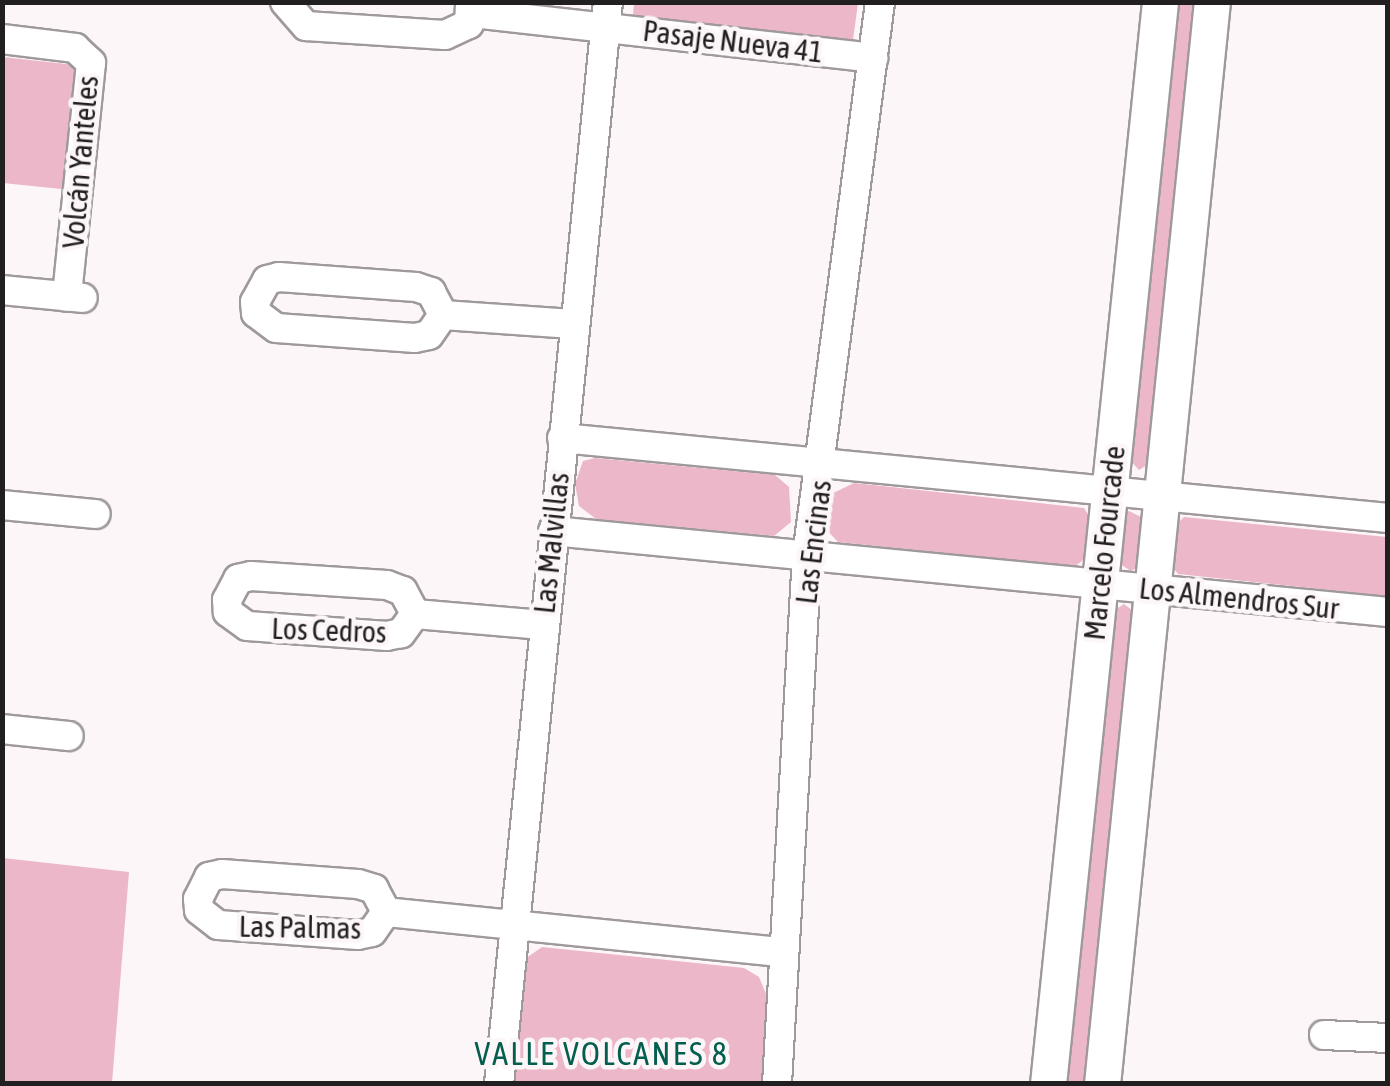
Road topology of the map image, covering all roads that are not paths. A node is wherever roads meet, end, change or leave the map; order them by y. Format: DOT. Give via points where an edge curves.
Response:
graph roads {
  1 [pos="285,2"];
  2 [pos="880,2"];
  3 [pos="1160,2"];
  4 [pos="1212,2"];
  5 [pos="472,8"];
  6 [pos="607,14"];
  7 [pos="2,38"];
  8 [pos="873,58"];
  9 [pos="2,290"];
  10 [pos="443,316"];
  11 [pos="573,324"];
  12 [pos="562,438"];
  13 [pos="823,464"];
  14 [pos="1110,491"];
  15 [pos="1163,496"];
  16 [pos="2,505"];
  17 [pos="96,514"];
  18 [pos="1388,518"];
  19 [pos="553,531"];
  20 [pos="807,556"];
  21 [pos="1099,584"];
  22 [pos="1153,589"];
  23 [pos="1388,612"];
  24 [pos="415,614"];
  25 [pos="543,624"];
  26 [pos="2,729"];
  27 [pos="68,736"];
  28 [pos="386,912"];
  29 [pos="511,925"];
  30 [pos="783,952"];
  31 [pos="1324,1035"];
  32 [pos="1388,1038"];
  33 [pos="499,1084"];
  34 [pos="778,1084"];
  35 [pos="1048,1084"];
  36 [pos="1102,1084"];
  1 -- 5 [label="street, Pasaje Nueva 41" via="306,26 445,36 459,33"];
  2 -- 8 [label="street, Las Encinas"];
  3 -- 14 [label="street, Marcelo Fourcade"];
  4 -- 15 [label="street, Marcelo Fourcade"];
  5 -- 6 [label="street, Pasaje Nueva 41"];
  6 -- 8 [label="street, Pasaje Nueva 41"];
  6 -- 11 [label="street, Las Malvillas"];
  7 -- 9 [label="street, Volcán Yanteles" via="63,45 87,55 92,73 76,298"];
  8 -- 13 [label="street, Las Encinas"];
  10 -- 10 [label="street" via="431,292 416,287 279,277 267,280 255,302 256,313 276,328 429,335"];
  10 -- 11 [label="street"];
  11 -- 12 [label="street, Las Malvillas"];
  12 -- 13 [label="street"];
  12 -- 19 [label="street, Las Malvillas"];
  13 -- 14 [label="street"];
  13 -- 20 [label="street, Las Encinas"];
  14 -- 15 [label="street"];
  14 -- 21 [label="street, Marcelo Fourcade"];
  15 -- 18 [label="street"];
  15 -- 22 [label="street, Marcelo Fourcade"];
  16 -- 17 [label="street"];
  19 -- 20 [label="street, Los Almendros Sur"];
  19 -- 25 [label="street, Las Malvillas"];
  20 -- 21 [label="street, Los Almendros Sur"];
  20 -- 30 [label="street, Las Encinas"];
  21 -- 22 [label="street, Los Almendros Sur"];
  21 -- 35 [label="street, Marcelo Fourcade"];
  22 -- 23 [label="street, Los Almendros Sur"];
  22 -- 36 [label="street, Marcelo Fourcade"];
  24 -- 24 [label="street, Los Cedros" via="403,591 388,586 290,578 238,579 227,600 228,612 248,626 287,629 387,636 401,634"];
  24 -- 25 [label="street, Los Cedros"];
  25 -- 29 [label="street, Las Malvillas"];
  26 -- 27 [label="street"];
  28 -- 28 [label="street, Las Palmas" via="374,889 358,884 222,874 210,877 198,899 199,910 218,925 358,935 382,924"];
  28 -- 29 [label="street, Las Palmas"];
  29 -- 30 [label="street, Las Palmas"];
  29 -- 33 [label="street, Las Malvillas"];
  30 -- 34 [label="street, Las Encinas"];
  31 -- 32 [label="street"];
}
